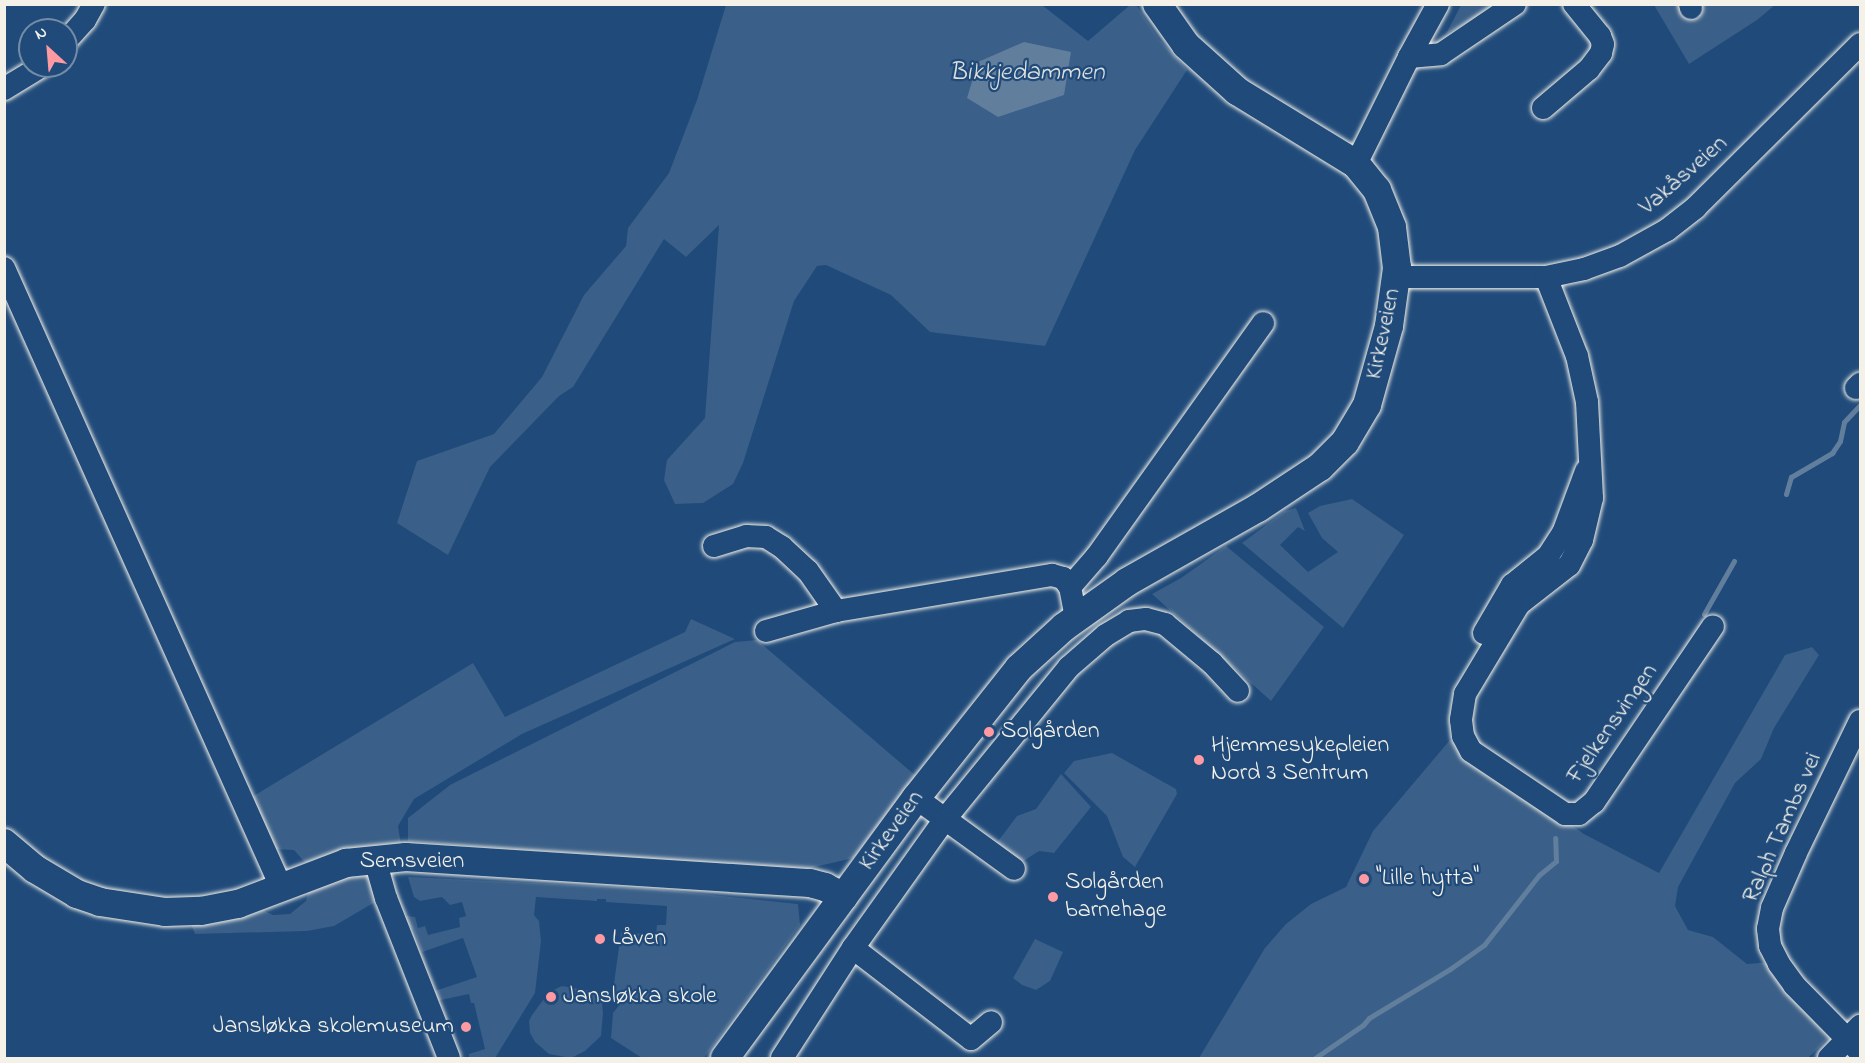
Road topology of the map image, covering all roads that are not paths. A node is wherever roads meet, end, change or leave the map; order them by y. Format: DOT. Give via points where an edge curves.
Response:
graph roads {
  1 [pos="94,4"];
  2 [pos="1157,4"];
  3 [pos="1438,4"];
  4 [pos="1515,4"];
  5 [pos="1574,4"];
  6 [pos="78,25"];
  7 [pos="1860,44"];
  8 [pos="1409,57"];
  9 [pos="22,78"];
  10 [pos="4,89"];
  11 [pos="1543,108"];
  12 [pos="1356,164"];
  13 [pos="4,268"];
  14 [pos="1396,277"];
  15 [pos="1545,277"];
  16 [pos="1263,323"];
  17 [pos="1592,456"];
  18 [pos="714,546"];
  19 [pos="1070,586"];
  20 [pos="836,611"];
  21 [pos="1076,618"];
  22 [pos="1713,626"];
  23 [pos="766,631"];
  24 [pos="1484,633"];
  25 [pos="1238,691"];
  26 [pos="1860,720"];
  27 [pos="916,798"];
  28 [pos="945,819"];
  29 [pos="4,843"];
  30 [pos="375,860"];
  31 [pos="1014,869"];
  32 [pos="281,887"];
  33 [pos="844,897"];
  34 [pos="853,948"];
  35 [pos="991,1022"];
  36 [pos="1856,1039"];
  37 [pos="969,1049"];
  38 [pos="449,1059"];
  39 [pos="725,1059"];
  40 [pos="782,1059"];
  41 [pos="1829,1059"];
  1 -- 6 [label="street"];
  2 -- 12 [label="main road, Kirkeveien" via="1186,45 1237,91"];
  3 -- 8 [label="street"];
  4 -- 8 [label="street" via="1441,54"];
  5 -- 11 [label="street" via="1600,36 1601,53 1589,69"];
  7 -- 15 [label="street, Vakåsveien" via="1696,207 1667,230 1620,256"];
  8 -- 12 [label="street"];
  9 -- 10 [label="street"];
  12 -- 14 [label="main road, Kirkeveien" via="1377,190 1392,227"];
  13 -- 32 [label="street"];
  14 -- 15 [label="street, Vakåsveien"];
  14 -- 21 [label="main road, Kirkeveien" via="1389,326 1370,396 1358,425 1339,450 1281,494 1164,559"];
  15 -- 17 [label="street, Fjelkensvingen" via="1577,356 1587,402"];
  16 -- 19 [label="street" via="1097,556"];
  17 -- 22 [label="street, Fjelkensvingen" via="1593,498 1582,540 1569,565 1519,604 1465,694 1461,720 1463,736 1471,751 1565,814 1579,814 1594,802"];
  17 -- 24 [label="street" via="1563,533 1548,556 1512,585"];
  18 -- 20 [label="street" via="753,535 772,540 808,571"];
  19 -- 20 [label="street" via="1063,578 1052,575"];
  19 -- 21 [label="street"];
  20 -- 23 [label="street"];
  21 -- 27 [label="main road, Kirkeveien" via="1002,686"];
  25 -- 28 [label="street" via="1212,663 1165,624 1129,621 1069,667"];
  26 -- 36 [label="street, Ralph Tambs vei" via="1796,853 1772,908 1768,929 1770,946 1794,985"];
  27 -- 28 [label="street"];
  27 -- 33 [label="main road, Kirkeveien"];
  28 -- 31 [label="street"];
  28 -- 34 [label="street"];
  29 -- 32 [label="main road, Semsveien" via="35,869 77,894 138,910 201,911 238,904"];
  30 -- 32 [label="main road, Semsveien" via="346,863"];
  30 -- 33 [label="main road, Semsveien" via="406,857 810,884"];
  30 -- 38 [label="street"];
  33 -- 39 [label="main road, Kirkeveien"];
  34 -- 37 [label="street"];
  34 -- 40 [label="street"];
  35 -- 37 [label="street"];
  36 -- 41 [label="street"];
}
